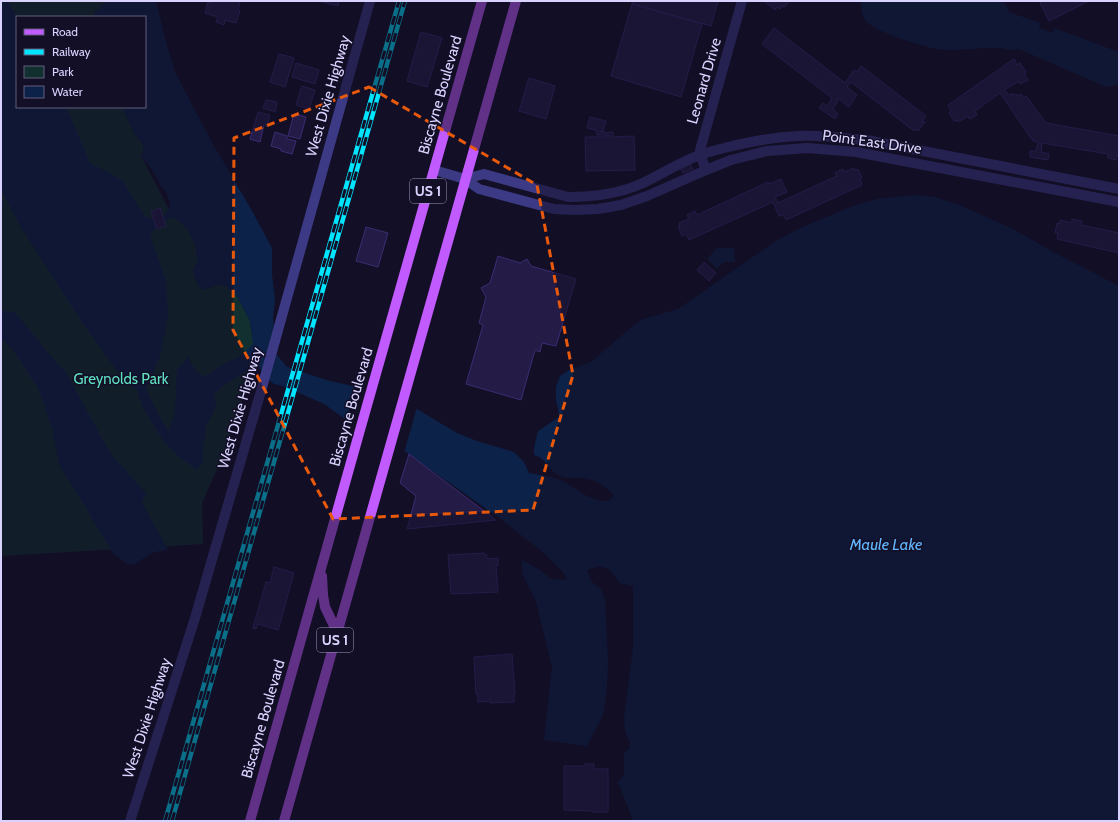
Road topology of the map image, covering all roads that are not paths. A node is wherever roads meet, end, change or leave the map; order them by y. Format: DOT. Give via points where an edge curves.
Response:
graph roads {
  1 [pos="370,1"];
  2 [pos="482,1"];
  3 [pos="516,1"];
  4 [pos="742,1"];
  5 [pos="700,154"];
  6 [pos="434,170"];
  7 [pos="706,170"];
  8 [pos="465,179"];
  9 [pos="1119,188"];
  10 [pos="1119,202"];
  11 [pos="322,566"];
  12 [pos="337,632"];
  13 [pos="130,821"];
  14 [pos="250,821"];
  15 [pos="284,821"];
  1 -- 13 [label="street, West Dixie Highway" via="261,391 192,625"];
  2 -- 6 [label="main road, Biscayne Boulevard / US 1"];
  3 -- 8 [label="main road, US 1"];
  4 -- 5 [label="street, Leonard Drive"];
  5 -- 7 [label="street"];
  5 -- 8 [label="street, Point East Drive" via="642,183 604,195 568,197 484,174"];
  5 -- 9 [label="street, Point East Drive" via="782,137 838,137 866,140"];
  6 -- 8 [label="street, Point East Drive"];
  6 -- 11 [label="main road, Biscayne Boulevard / US 1"];
  7 -- 8 [label="street, Point East Drive" via="647,196 598,210 554,209 479,189"];
  7 -- 10 [label="street, Point East Drive" via="731,160 767,151 830,149"];
  8 -- 12 [label="main road, US 1"];
  11 -- 12 [label="main road" via="325,607"];
  11 -- 14 [label="main road, Biscayne Boulevard / US 1"];
  12 -- 15 [label="main road, US 1"];
}
